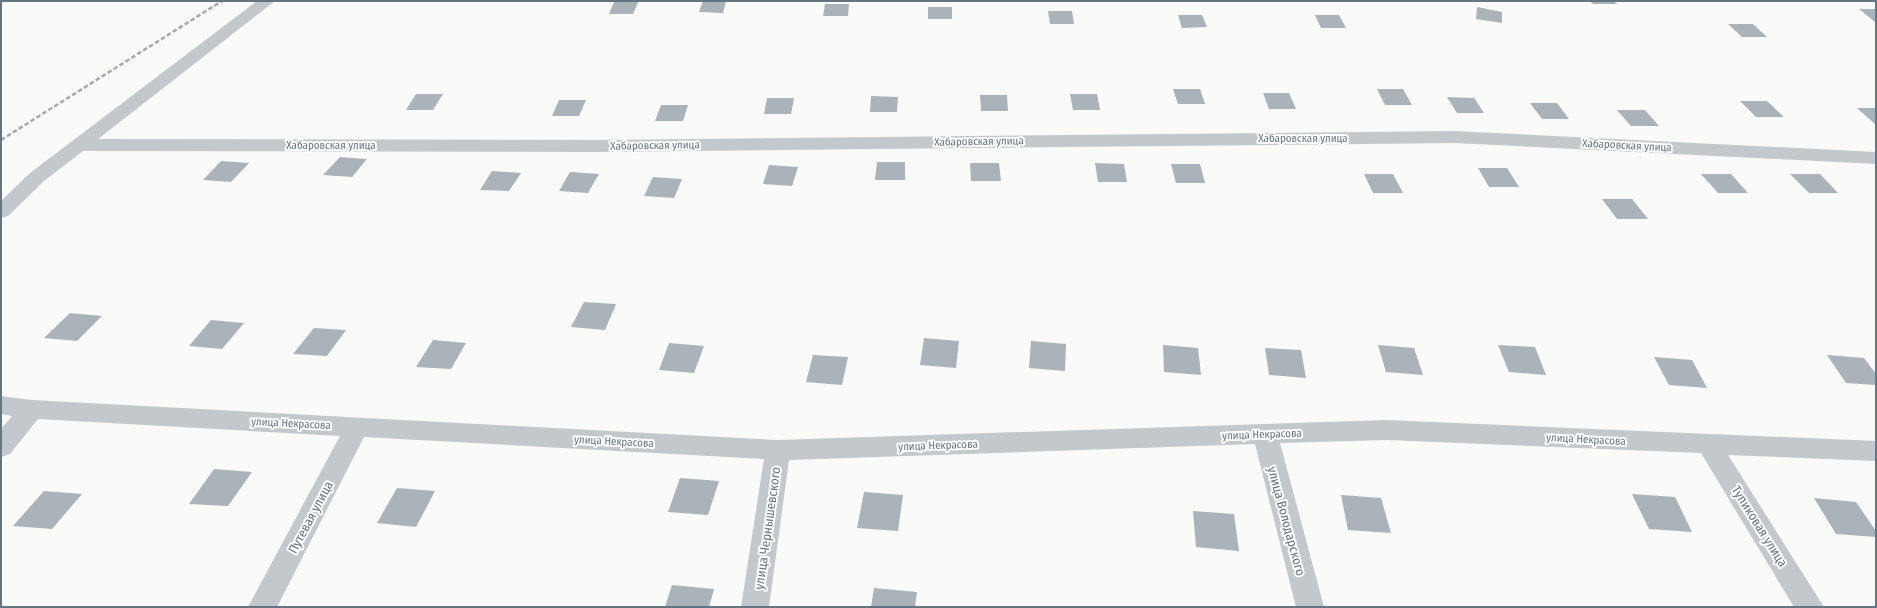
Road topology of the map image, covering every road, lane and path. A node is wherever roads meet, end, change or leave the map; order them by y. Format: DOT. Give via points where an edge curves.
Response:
graph roads {
  1 [pos="266,1"];
  2 [pos="81,145"];
  3 [pos="1876,158"];
  4 [pos="1,212"];
  5 [pos="1,405"];
  6 [pos="32,409"];
  7 [pos="357,427"];
  8 [pos="1265,434"];
  9 [pos="1709,444"];
  10 [pos="1,446"];
  11 [pos="778,450"];
  12 [pos="1876,451"];
  13 [pos="262,607"];
  14 [pos="755,607"];
  15 [pos="1310,607"];
  16 [pos="1810,607"];
  1 -- 2 [label="street"];
  2 -- 3 [label="street, Хабаровская улица" via="596,146 1455,137"];
  2 -- 4 [label="street" via="37,177"];
  5 -- 6 [label="street, улица Некрасова"];
  6 -- 7 [label="street, улица Некрасова"];
  6 -- 10 [label="street"];
  7 -- 11 [label="street, улица Некрасова"];
  7 -- 13 [label="street, Путевая улица"];
  8 -- 9 [label="street, улица Некрасова" via="1386,430"];
  8 -- 11 [label="street, улица Некрасова"];
  8 -- 15 [label="street, улица Володарского"];
  9 -- 12 [label="street, улица Некрасова"];
  9 -- 16 [label="street, Тупиковая улица"];
  11 -- 14 [label="street, улица Чернышевского"];
}
